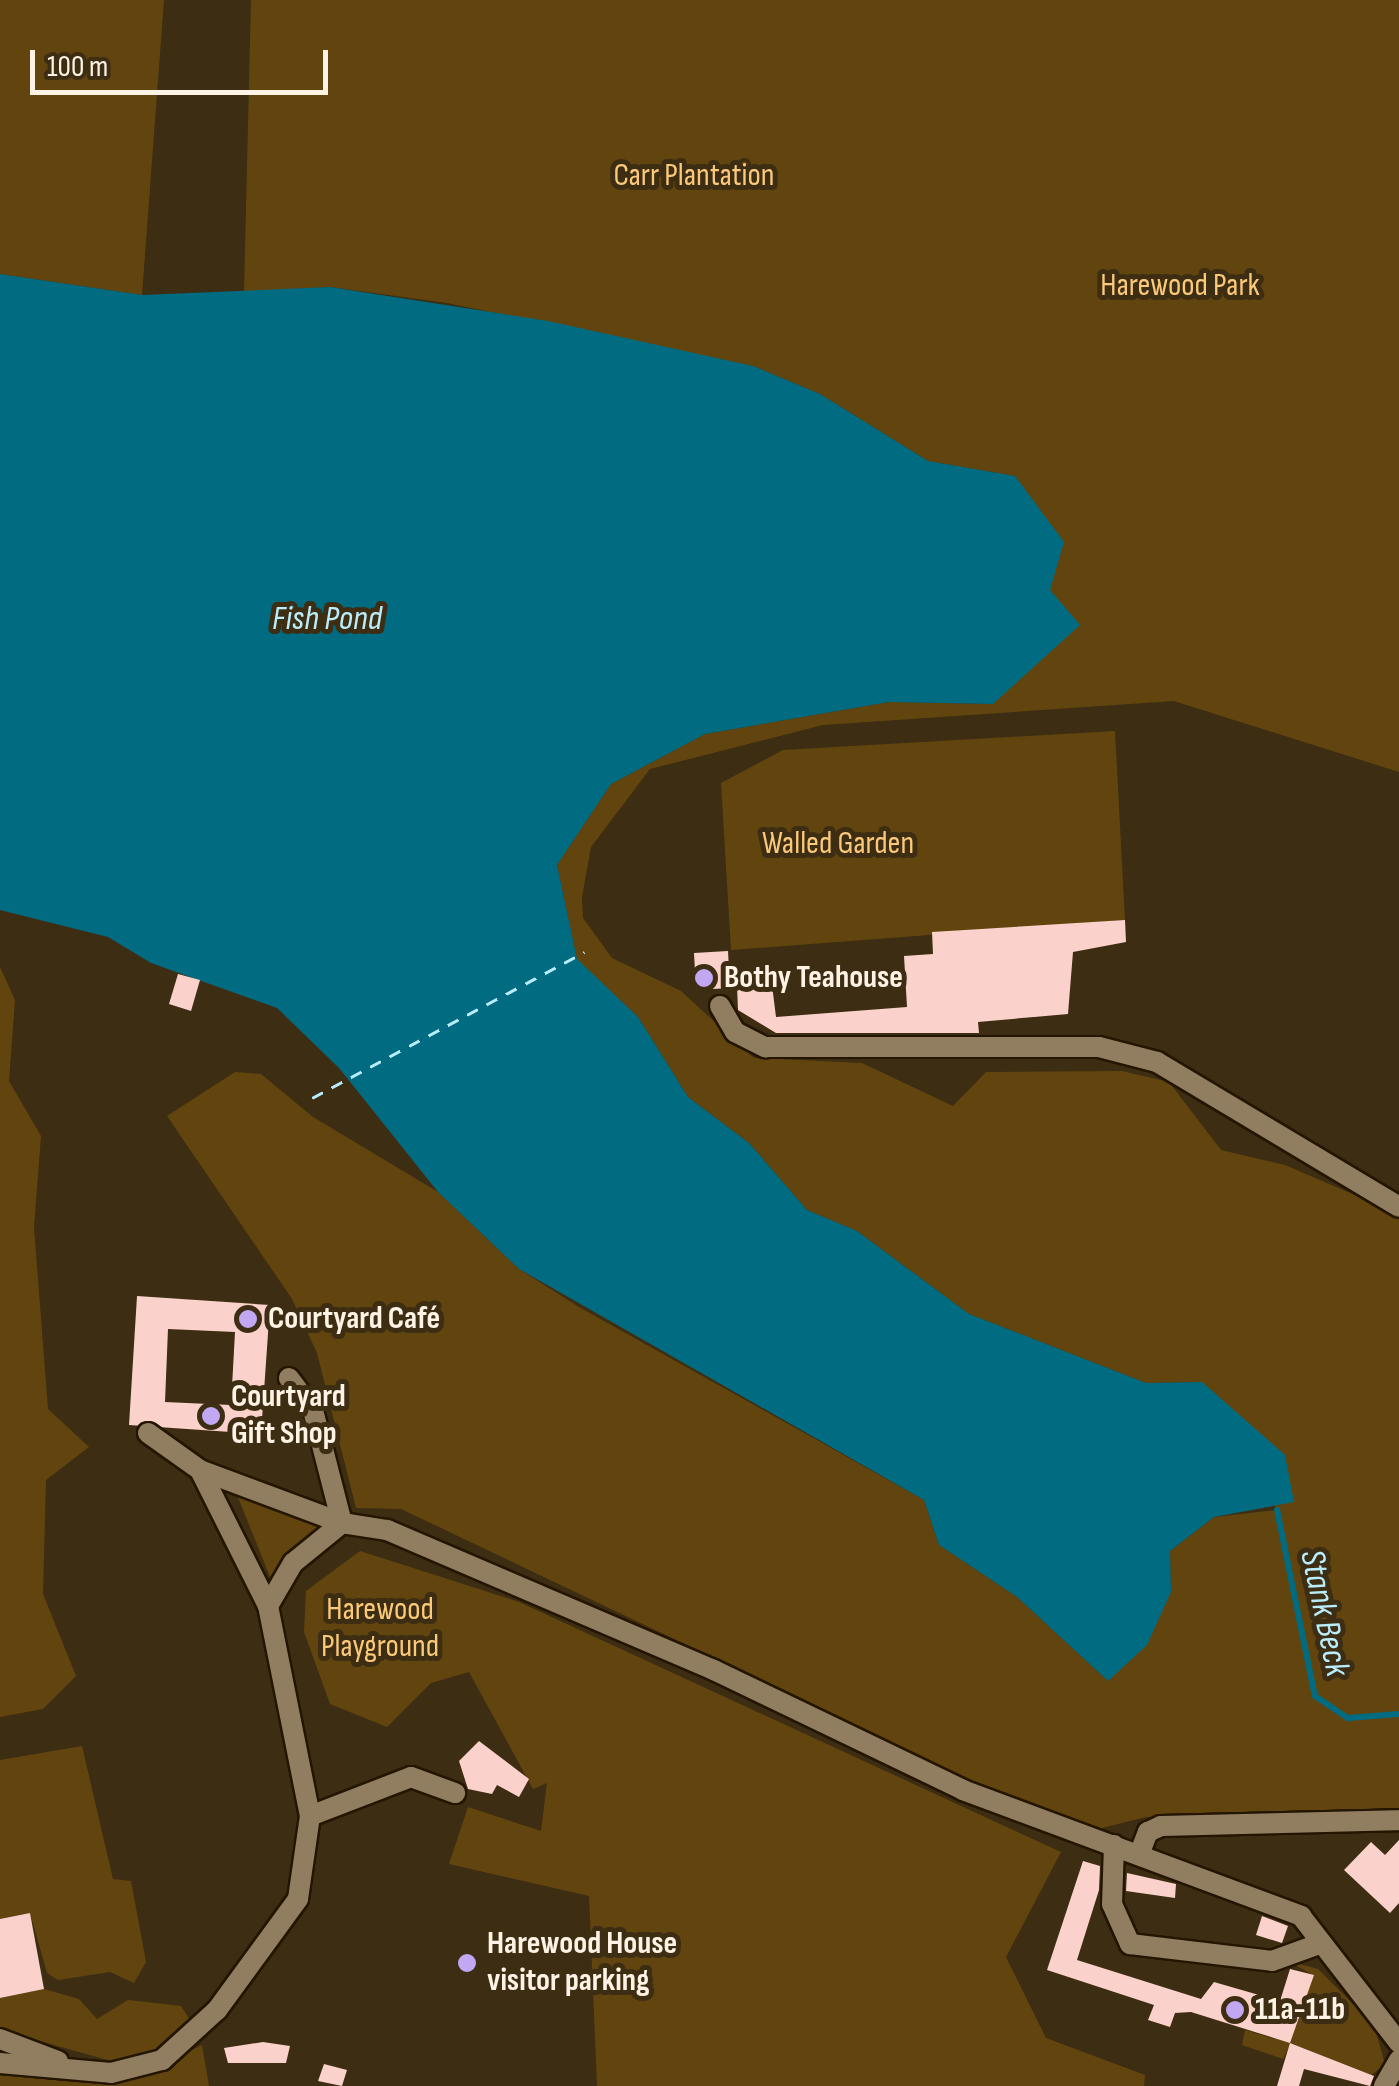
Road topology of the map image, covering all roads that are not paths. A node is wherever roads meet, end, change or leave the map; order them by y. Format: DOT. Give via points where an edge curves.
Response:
graph roads {
  1 [pos="720,1006"];
  2 [pos="1399,1207"];
  3 [pos="289,1378"];
  4 [pos="148,1433"];
  5 [pos="200,1470"];
  6 [pos="342,1523"];
  7 [pos="268,1606"];
  8 [pos="456,1793"];
  9 [pos="310,1816"];
  10 [pos="1399,1820"];
  11 [pos="1114,1845"];
  12 [pos="1139,1855"];
  13 [pos="1318,1944"];
  14 [pos="0,2039"];
  15 [pos="1399,2042"];
  16 [pos="1399,2060"];
  17 [pos="0,2062"];
  18 [pos="83,2071"];
  19 [pos="1384,2086"];
  1 -- 2 [label="lane" via="734,1032 765,1047 1099,1048 1156,1062"];
  3 -- 6 [label="lane" via="313,1410"];
  4 -- 5 [label="lane"];
  5 -- 6 [label="lane"];
  5 -- 7 [label="lane"];
  6 -- 7 [label="lane" via="293,1563"];
  6 -- 11 [label="lane" via="387,1530 963,1790"];
  7 -- 9 [label="lane"];
  8 -- 9 [label="lane" via="411,1777"];
  9 -- 18 [label="lane" via="298,1898 217,2010 162,2060"];
  10 -- 12 [label="lane" via="1161,1826"];
  11 -- 12 [label="lane"];
  11 -- 13 [label="lane" via="1112,1904 1130,1944 1272,1961"];
  12 -- 13 [label="lane" via="1302,1916"];
  13 -- 15 [label="lane"];
  14 -- 18 [label="lane"];
  16 -- 19 [label="lane"];
  17 -- 18 [label="lane"];
}
